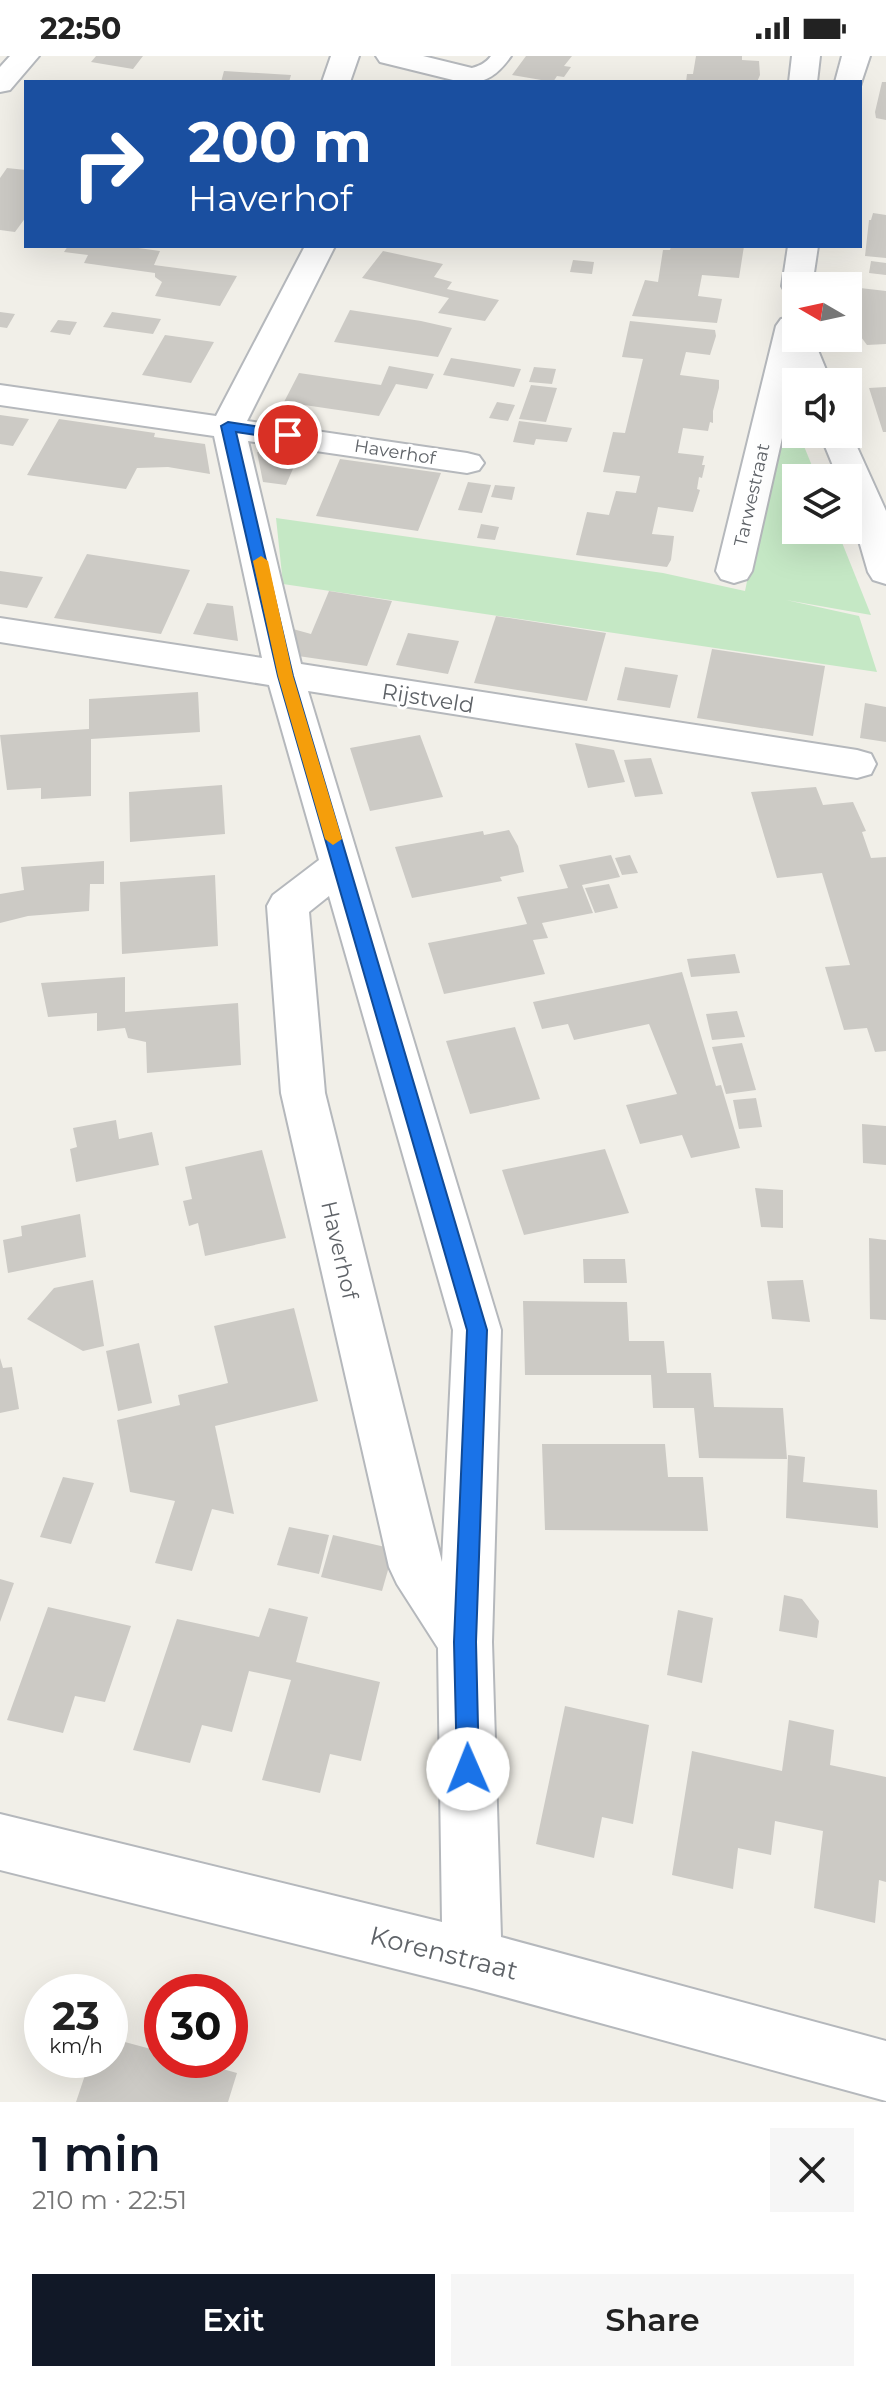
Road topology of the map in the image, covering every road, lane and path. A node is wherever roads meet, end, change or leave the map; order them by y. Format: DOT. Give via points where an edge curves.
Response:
graph roads {
  1 [pos="25,56"];
  2 [pos="345,56"];
  3 [pos="390,56"];
  4 [pos="501,56"];
  5 [pos="806,56"];
  6 [pos="856,56"];
  7 [pos="468,79"];
  8 [pos="337,80"];
  9 [pos="803,80"];
  10 [pos="850,80"];
  11 [pos="0,84"];
  12 [pos="319,248"];
  13 [pos="803,248"];
  14 [pos="799,272"];
  15 [pos="788,352"];
  16 [pos="0,395"];
  17 [pos="228,426"];
  18 [pos="844,448"];
  19 [pos="467,463"];
  20 [pos="879,520"];
  21 [pos="734,571"];
  22 [pos="886,572"];
  23 [pos="0,630"];
  24 [pos="285,676"];
  25 [pos="857,764"];
  26 [pos="341,864"];
  27 [pos="465,1642"];
  28 [pos="0,1842"];
  29 [pos="472,1959"];
  30 [pos="886,2071"];
  1 -- 11 [label="street"];
  2 -- 8 [label="street"];
  3 -- 7 [label="street"];
  4 -- 7 [label="lane" via="491,70"];
  5 -- 9 [label="street"];
  6 -- 10 [label="street"];
  12 -- 17 [label="street"];
  13 -- 14 [label="street"];
  15 -- 21 [label="street, Tarwestraat"];
  16 -- 17 [label="street, Haverhof"];
  17 -- 19 [label="street, Haverhof"];
  17 -- 24 [label="street"];
  18 -- 20 [label="street"];
  20 -- 22 [label="street"];
  23 -- 24 [label="street, Rijstveld"];
  24 -- 25 [label="street, Rijstveld"];
  24 -- 26 [label="street"];
  26 -- 27 [label="street" via="477,1330"];
  26 -- 27 [label="street, Haverhof" via="288,906 303,1093 415,1567"];
  27 -- 29 [label="street"];
  28 -- 29 [label="street, Korenstraat"];
  29 -- 30 [label="street, Korenstraat"];
}
